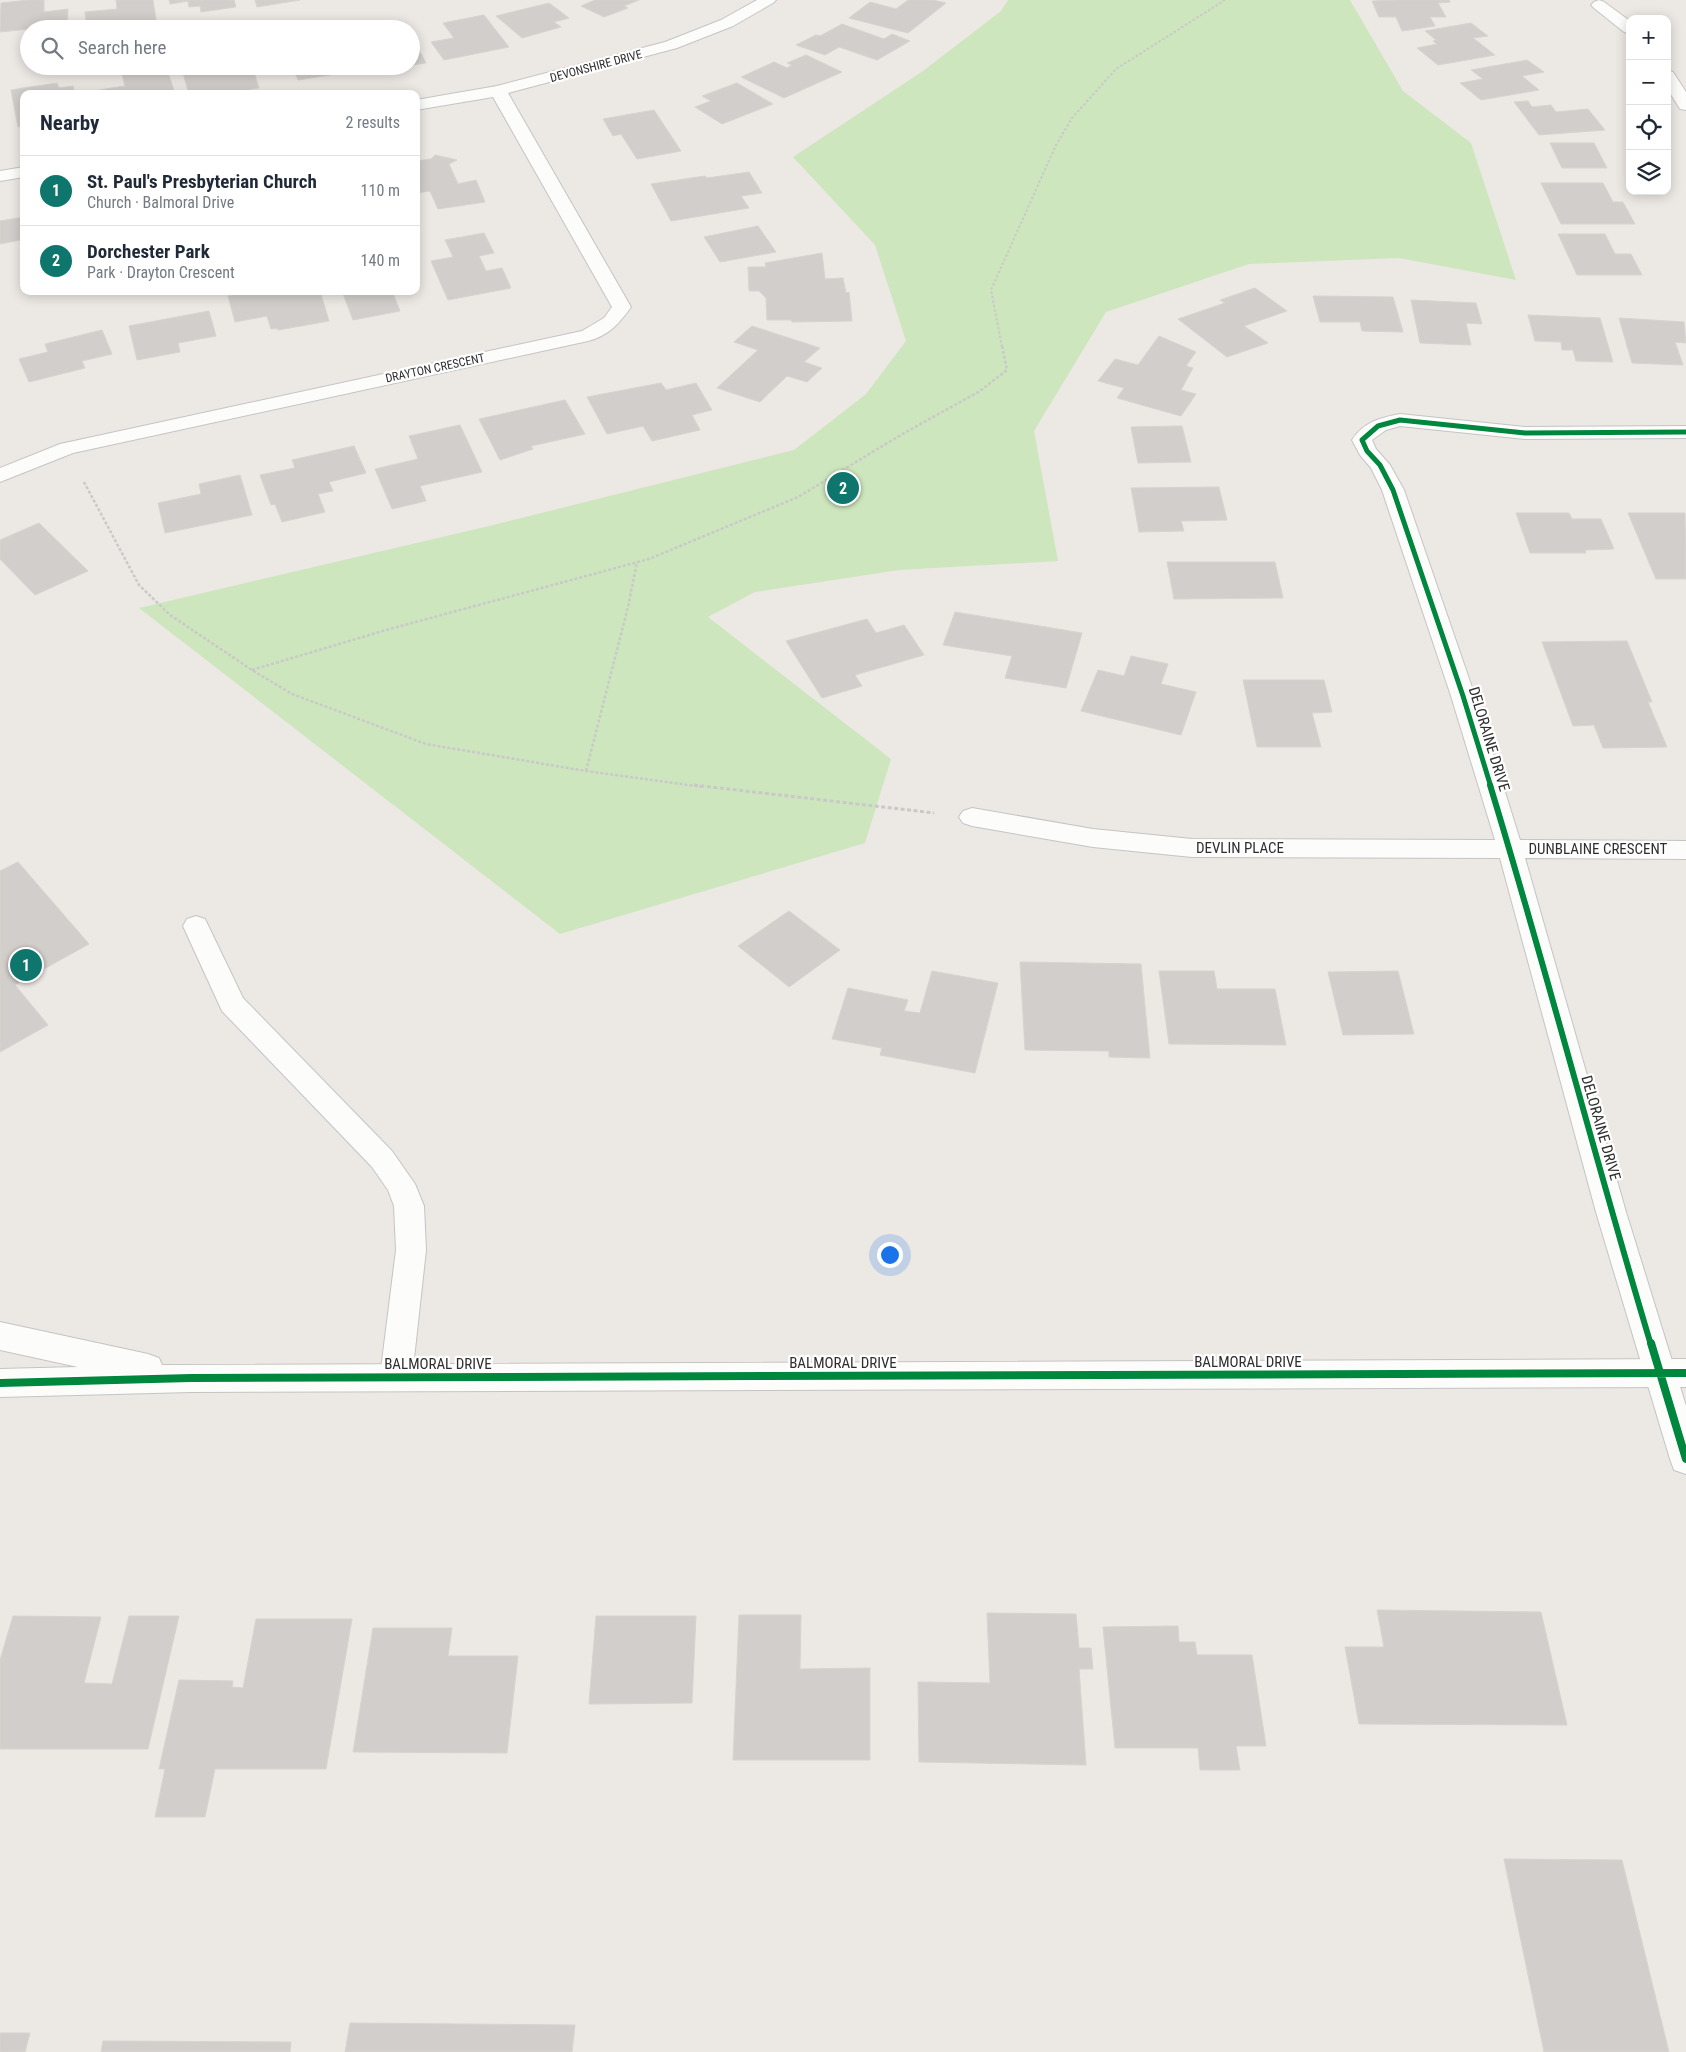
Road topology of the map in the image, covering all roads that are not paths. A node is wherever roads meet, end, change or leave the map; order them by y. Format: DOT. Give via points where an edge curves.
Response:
graph roads {
  1 [pos="768,0"];
  2 [pos="1599,5"];
  3 [pos="1626,26"];
  4 [pos="1671,81"];
  5 [pos="498,91"];
  6 [pos="420,104"];
  7 [pos="1686,105"];
  8 [pos="20,173"];
  9 [pos="0,176"];
  10 [pos="1686,432"];
  11 [pos="0,476"];
  12 [pos="972,817"];
  13 [pos="1510,849"];
  14 [pos="1686,850"];
  15 [pos="196,926"];
  16 [pos="0,1336"];
  17 [pos="1673,1373"];
  18 [pos="396,1377"];
  19 [pos="191,1378"];
  20 [pos="0,1383"];
  21 [pos="1686,1459"];
  1 -- 5 [label="street, DEVONSHIRE DRIVE" via="727,23 671,46"];
  2 -- 3 [label="street"];
  4 -- 7 [label="street"];
  5 -- 6 [label="street, DEVONSHIRE DRIVE"];
  5 -- 11 [label="street, DRAYTON CRESCENT" via="622,307 611,322 588,334 67,448"];
  8 -- 9 [label="street"];
  10 -- 13 [label="street, DELORAINE DRIVE" via="1525,433 1400,420 1369,430 1362,440 1394,490"];
  12 -- 13 [label="street, DEVLIN PLACE" via="1093,838 1192,848"];
  13 -- 14 [label="street, DUNBLAINE CRESCENT"];
  13 -- 17 [label="street, DELORAINE DRIVE" via="1611,1212"];
  15 -- 18 [label="street" via="232,1004 382,1159 400,1184 409,1206 411,1250"];
  16 -- 19 [label="street"];
  17 -- 18 [label="street, BALMORAL DRIVE"];
  17 -- 21 [label="street, DELORAINE DRIVE"];
  18 -- 19 [label="street, BALMORAL DRIVE"];
  19 -- 20 [label="street, BALMORAL DRIVE"];
}
